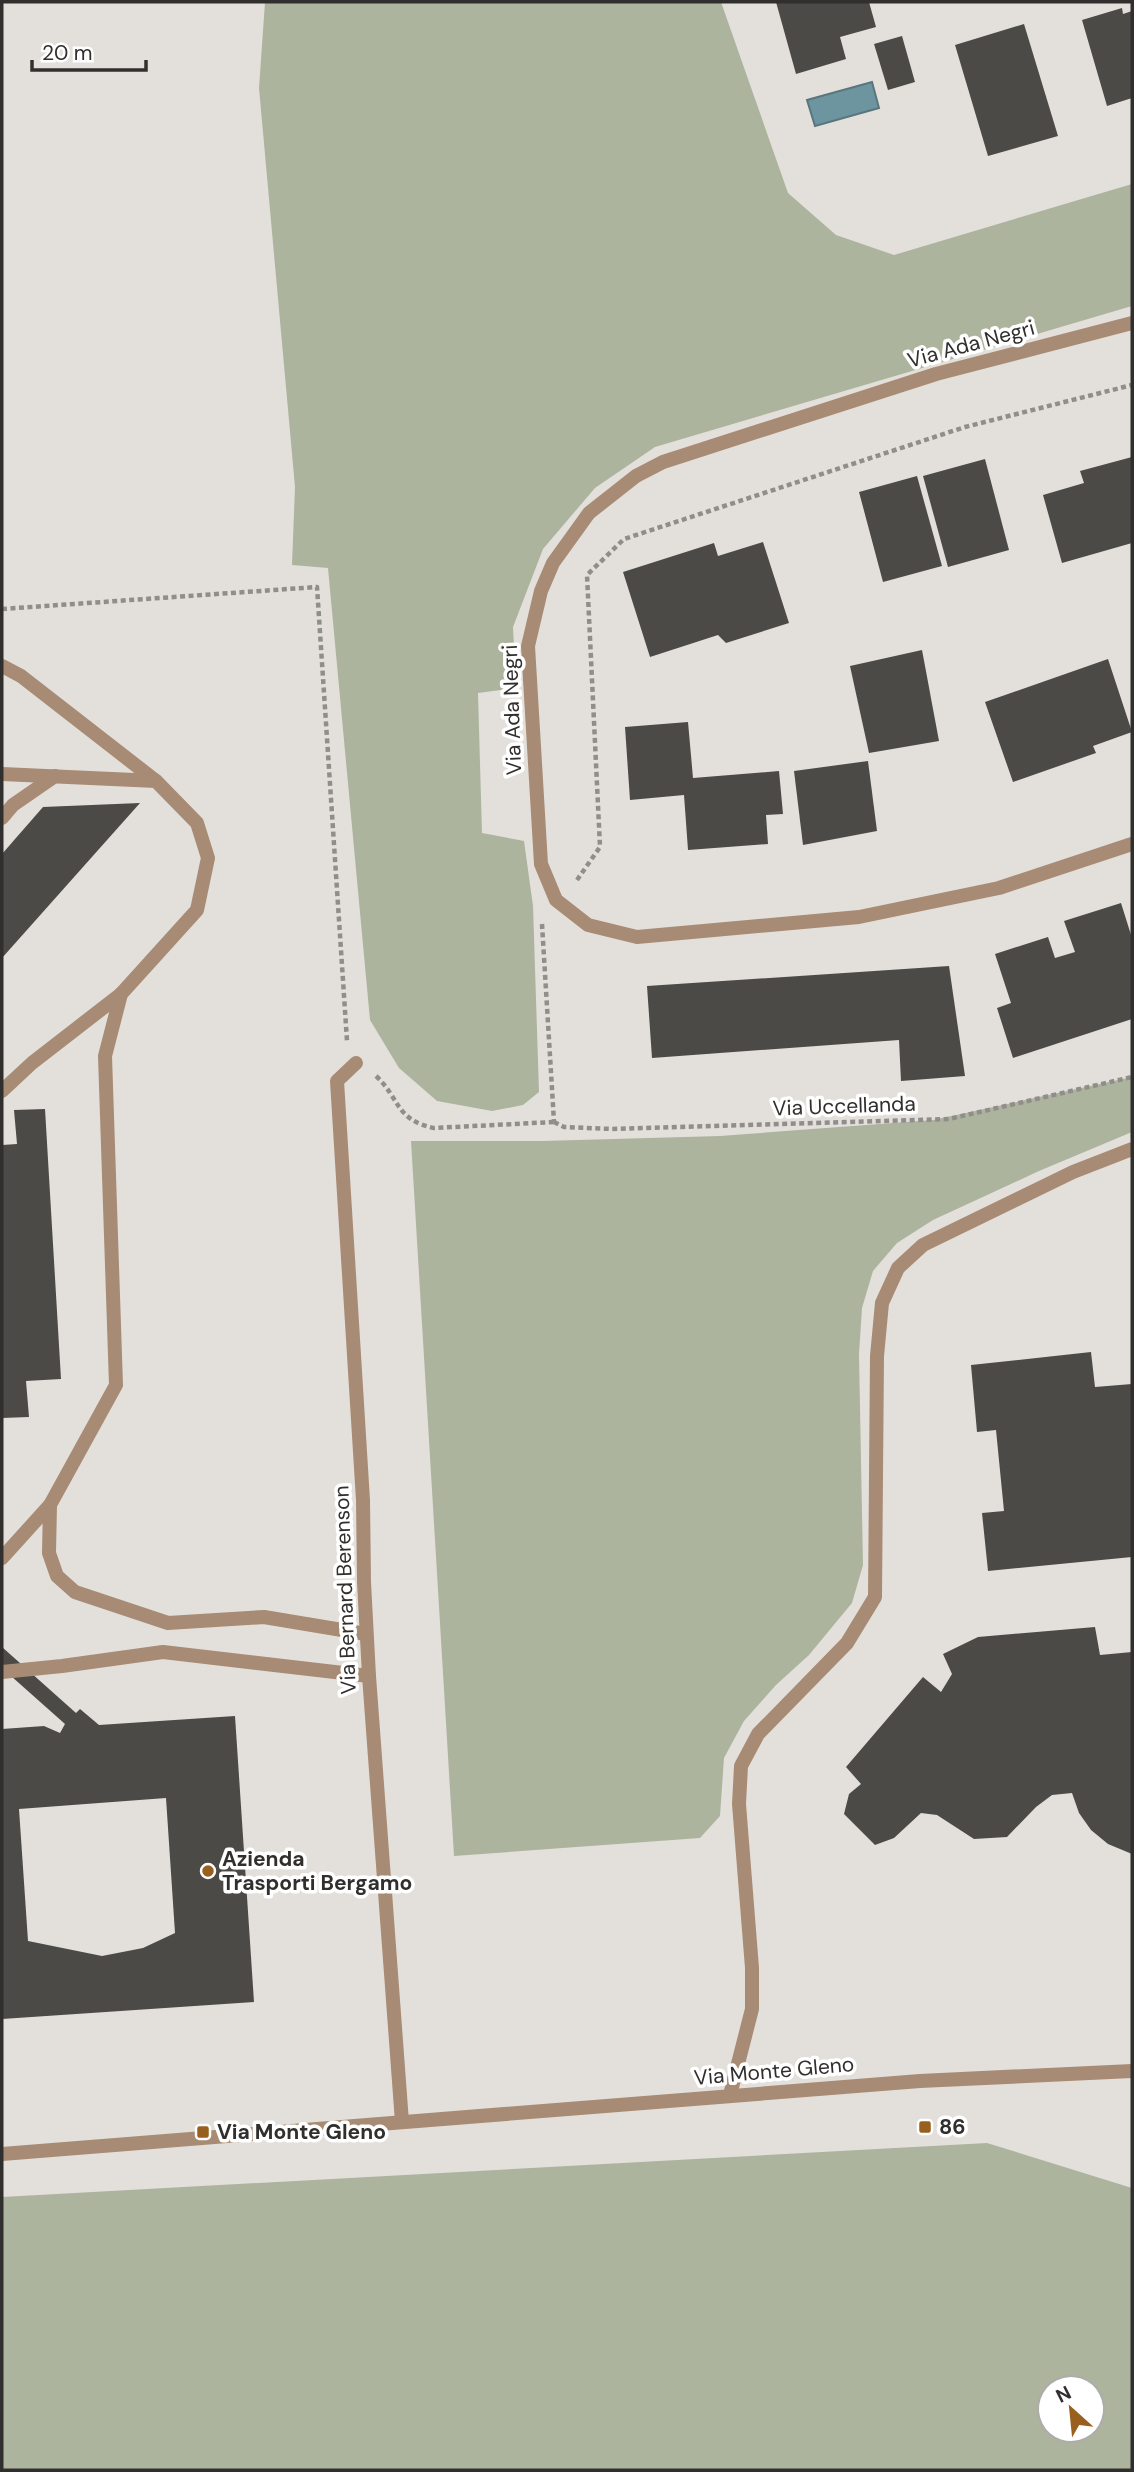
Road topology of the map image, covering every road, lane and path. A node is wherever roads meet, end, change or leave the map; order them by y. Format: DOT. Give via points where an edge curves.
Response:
graph roads {
  1 [pos="1132,323"];
  2 [pos="1132,384"];
  3 [pos="2,609"];
  4 [pos="2,666"];
  5 [pos="2,774"];
  6 [pos="55,776"];
  7 [pos="156,781"];
  8 [pos="2,818"];
  9 [pos="1132,844"];
  10 [pos="556,900"];
  11 [pos="121,994"];
  12 [pos="356,1063"];
  13 [pos="1132,1077"];
  14 [pos="2,1091"];
  15 [pos="554,1122"];
  16 [pos="1132,1149"];
  17 [pos="50,1506"];
  18 [pos="2,1558"];
  19 [pos="366,1634"];
  20 [pos="2,1672"];
  21 [pos="369,1676"];
  22 [pos="1132,2071"];
  23 [pos="730,2095"];
  24 [pos="402,2122"];
  25 [pos="2,2154"];
  1 -- 10 [label="street, Via Ada Negri" via="936,374 663,462 636,476 589,513 553,563 528,646 541,864"];
  2 -- 10 [label="path" via="965,427 624,539 587,575 600,847"];
  3 -- 12 [label="path" via="317,587 346,1039"];
  4 -- 7 [label="street"];
  5 -- 6 [label="street"];
  6 -- 7 [label="street"];
  6 -- 8 [label="street"];
  7 -- 11 [label="street" via="197,823 208,858 197,910"];
  9 -- 10 [label="street, Via Ada Negri" via="999,888 859,917 638,937 588,925"];
  10 -- 15 [label="path" via="542,919"];
  11 -- 14 [label="street"];
  11 -- 17 [label="street" via="105,1056 116,1385"];
  12 -- 15 [label="path, Via Uccellanda" via="383,1082 404,1115 418,1125"];
  12 -- 19 [label="street, Via Bernard Berenson" via="337,1082 363,1500"];
  13 -- 15 [label="path, Via Uccellanda" via="949,1119 612,1129 564,1127"];
  16 -- 23 [label="street" via="1073,1172 923,1245 898,1268 882,1303 877,1356 874,1597 847,1643 758,1734 741,1766 752,2009"];
  17 -- 18 [label="street"];
  17 -- 19 [label="street" via="49,1553 57,1576 75,1592 168,1623 264,1617"];
  19 -- 21 [label="street, Via Bernard Berenson"];
  20 -- 21 [label="street" via="163,1652"];
  21 -- 24 [label="street, Via Bernard Berenson"];
  22 -- 23 [label="street, Via Monte Gleno"];
  23 -- 24 [label="street, Via Monte Gleno"];
  24 -- 25 [label="street, Via Monte Gleno"];
}
